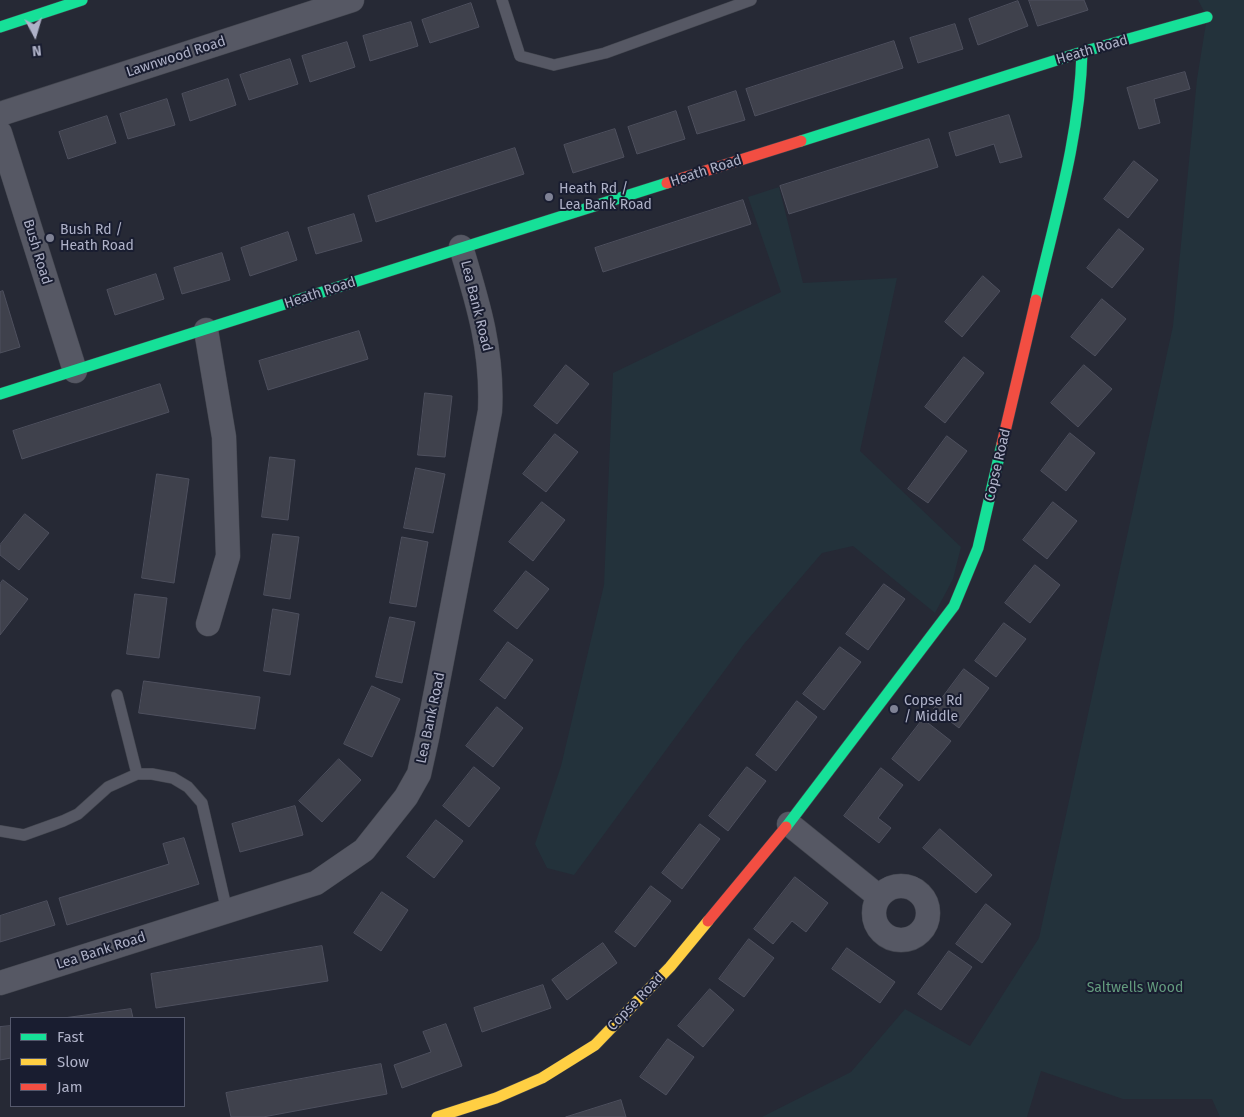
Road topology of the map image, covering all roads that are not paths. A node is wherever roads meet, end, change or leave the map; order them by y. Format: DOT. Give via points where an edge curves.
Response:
graph roads {
  1 [pos="82,0"];
  2 [pos="352,0"];
  3 [pos="502,0"];
  4 [pos="751,0"];
  5 [pos="42,6"];
  6 [pos="1207,17"];
  7 [pos="0,27"];
  8 [pos="1082,52"];
  9 [pos="0,114"];
  10 [pos="0,133"];
  11 [pos="461,247"];
  12 [pos="206,330"];
  13 [pos="75,371"];
  14 [pos="0,394"];
  15 [pos="208,624"];
  16 [pos="117,695"];
  17 [pos="137,774"];
  18 [pos="789,824"];
  19 [pos="0,831"];
  20 [pos="878,896"];
  21 [pos="227,910"];
  22 [pos="0,983"];
  23 [pos="437,1117"];
  1 -- 5 [label="street"];
  2 -- 9 [label="street, Lawnwood Road"];
  3 -- 4 [label="lane" via="520,56 554,66 605,53"];
  5 -- 7 [label="street"];
  6 -- 8 [label="street, Heath Road"];
  8 -- 11 [label="street, Heath Road"];
  8 -- 18 [label="street, Copse Road" via="1081,92 1075,131 978,548 954,606"];
  10 -- 13 [label="street, Bush Road"];
  11 -- 12 [label="street, Heath Road"];
  11 -- 21 [label="street, Lea Bank Road" via="489,351 492,379 490,411 420,774 364,850 349,862 316,883"];
  12 -- 13 [label="street, Heath Road"];
  12 -- 15 [label="street" via="224,438 228,556"];
  13 -- 14 [label="street, Heath Road"];
  16 -- 17 [label="lane"];
  17 -- 19 [label="lane" via="108,787 78,814 63,821 24,834"];
  17 -- 21 [label="lane" via="173,778 188,787 202,802"];
  18 -- 20 [label="street"];
  18 -- 23 [label="street, Copse Road" via="670,967 595,1045 542,1078 496,1098"];
  21 -- 22 [label="street, Lea Bank Road"];
}
